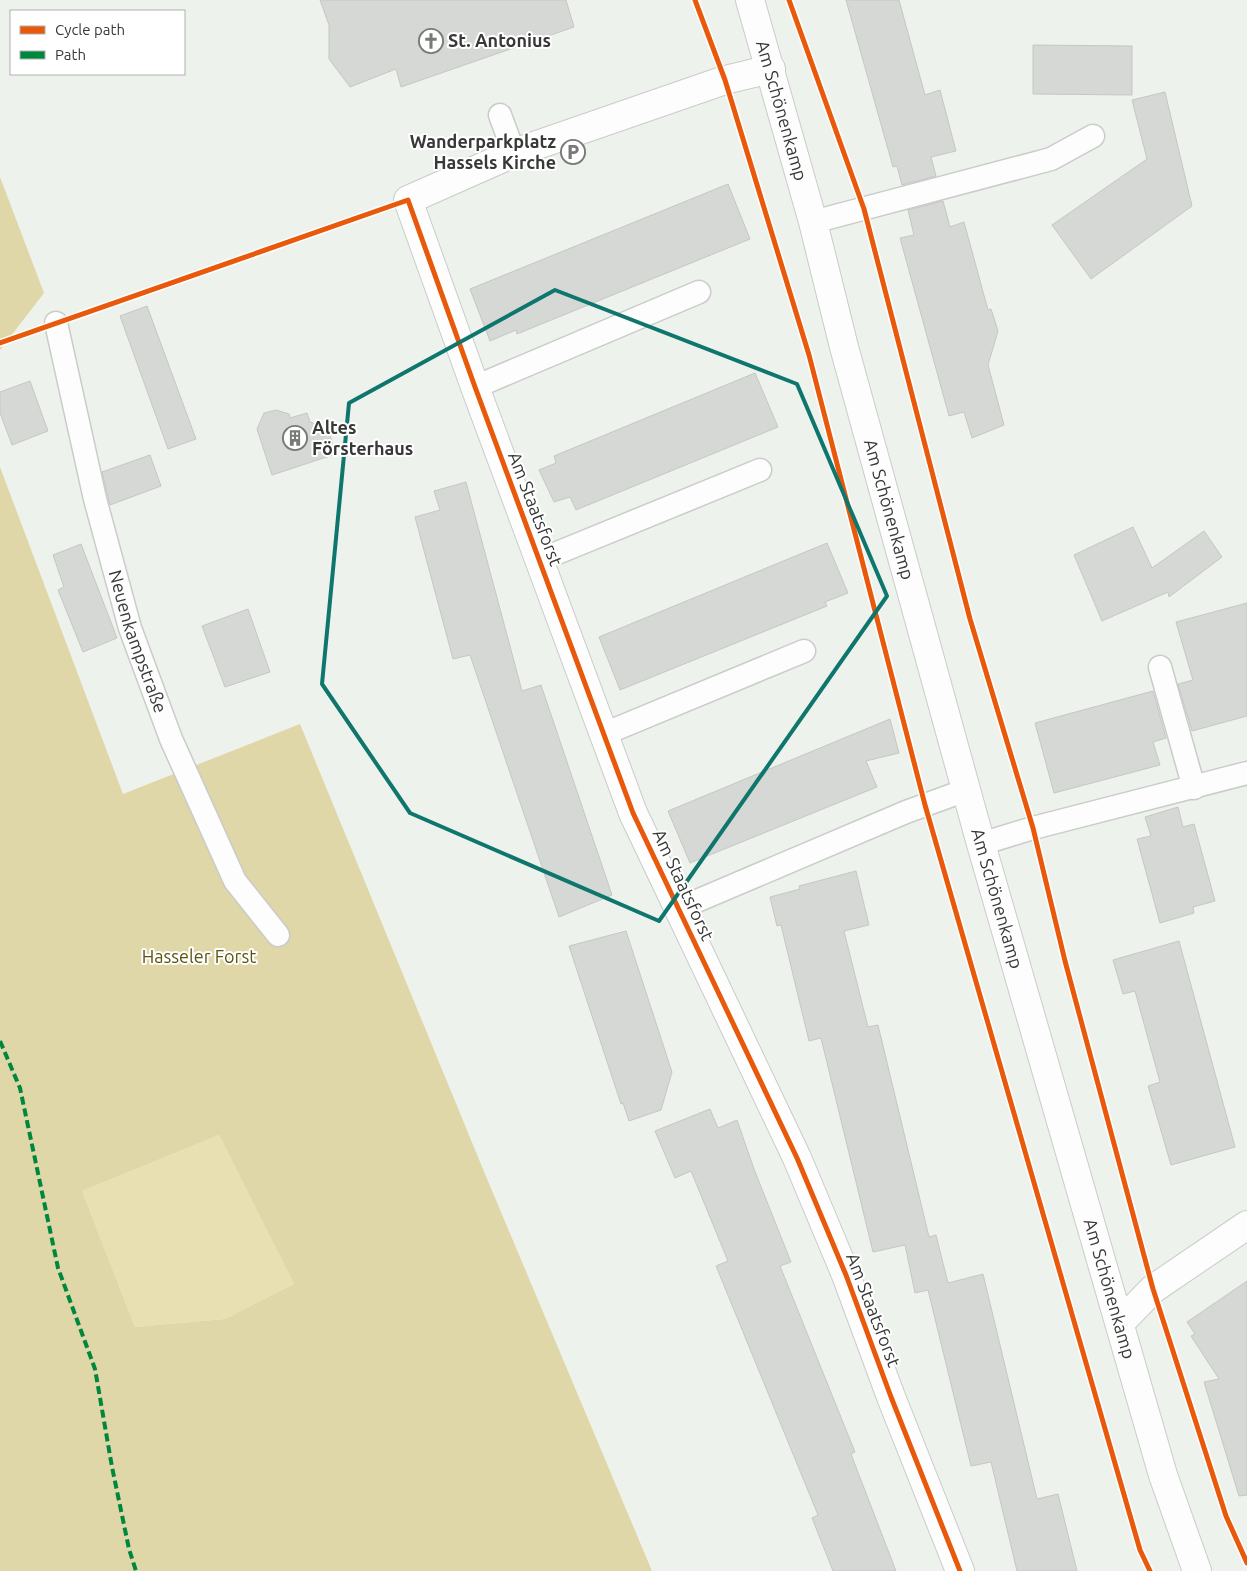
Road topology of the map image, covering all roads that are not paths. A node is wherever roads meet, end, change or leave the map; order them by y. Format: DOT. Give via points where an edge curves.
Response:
graph roads {
  1 [pos="750,0"];
  2 [pos="770,68"];
  3 [pos="500,114"];
  4 [pos="1093,136"];
  5 [pos="514,153"];
  6 [pos="813,222"];
  7 [pos="699,292"];
  8 [pos="56,323"];
  9 [pos="475,386"];
  10 [pos="760,470"];
  11 [pos="540,560"];
  12 [pos="804,651"];
  13 [pos="1160,667"];
  14 [pos="604,734"];
  15 [pos="1247,773"];
  16 [pos="1194,788"];
  17 [pos="966,790"];
  18 [pos="981,844"];
  19 [pos="678,909"];
  20 [pos="278,935"];
  21 [pos="1247,1225"];
  22 [pos="1120,1323"];
  23 [pos="960,1571"];
  24 [pos="1198,1571"];
  1 -- 2 [label="street, Am Schönenkamp"];
  2 -- 5 [label="street" via="725,80"];
  2 -- 6 [label="street, Am Schönenkamp"];
  3 -- 5 [label="lane"];
  4 -- 6 [label="lane" via="1052,159"];
  5 -- 9 [label="street, Am Staatsforst" via="408,200"];
  6 -- 17 [label="street, Am Schönenkamp" via="844,347"];
  7 -- 9 [label="lane"];
  8 -- 20 [label="lane, Neuenkampstraße" via="95,499 134,638 171,739 235,880"];
  9 -- 11 [label="street, Am Staatsforst"];
  10 -- 11 [label="lane, Am Staatsforst"];
  11 -- 14 [label="street, Am Staatsforst"];
  12 -- 14 [label="lane"];
  13 -- 16 [label="lane"];
  14 -- 19 [label="street, Am Staatsforst" via="633,813"];
  15 -- 16 [label="lane"];
  16 -- 18 [label="lane"];
  17 -- 18 [label="street, Am Schönenkamp"];
  17 -- 19 [label="lane, Am Staatsforst" via="906,812"];
  18 -- 22 [label="street, Am Schönenkamp"];
  19 -- 23 [label="street, Am Staatsforst" via="798,1158"];
  21 -- 22 [label="street" via="1153,1289"];
  22 -- 24 [label="street, Am Schönenkamp" via="1163,1475"];
}
